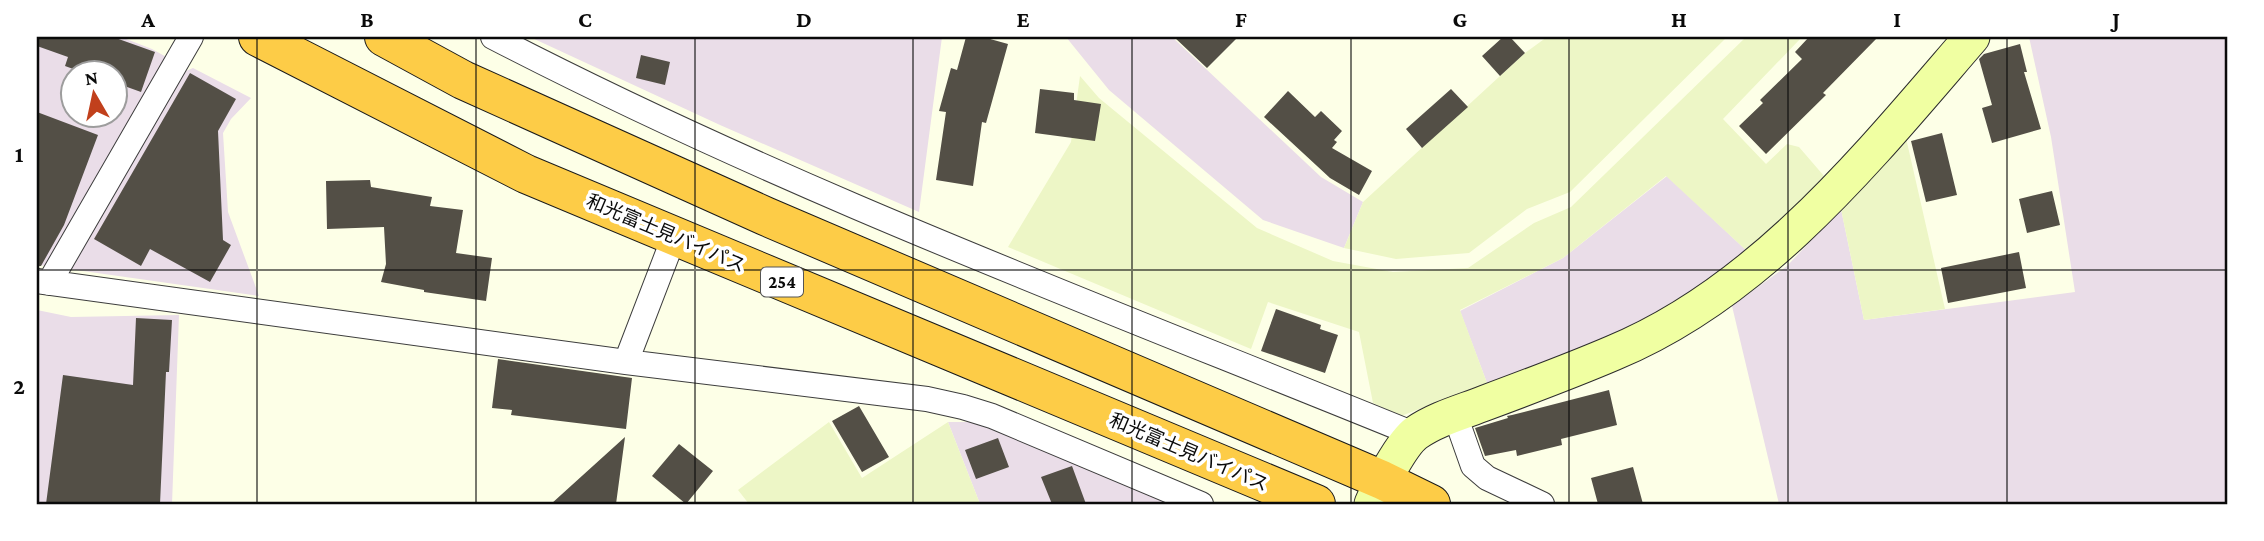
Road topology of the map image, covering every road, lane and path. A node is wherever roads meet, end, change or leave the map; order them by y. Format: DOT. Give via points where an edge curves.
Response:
graph roads {
  1 [pos="191,37"];
  2 [pos="258,37"];
  3 [pos="384,37"];
  4 [pos="493,37"];
  5 [pos="1972,37"];
  6 [pos="674,237"];
  7 [pos="43,282"];
  8 [pos="626,362"];
  9 [pos="1455,415"];
  10 [pos="1414,434"];
  11 [pos="1377,492"];
  12 [pos="1201,504"];
  13 [pos="1316,504"];
  14 [pos="1431,504"];
  15 [pos="1542,504"];
  1 -- 7 [label="street"];
  2 -- 6 [label="highway, 和光富士見バイパス / 254" via="526,174"];
  3 -- 11 [label="highway" via="463,80"];
  4 -- 10 [label="street" via="820,192"];
  5 -- 9 [label="street" via="1853,171 1740,278 1616,352"];
  6 -- 8 [label="street"];
  6 -- 13 [label="highway, 和光富士見バイパス / 254"];
  7 -- 8 [label="street"];
  8 -- 12 [label="street" via="963,407"];
  9 -- 10 [label="street"];
  9 -- 15 [label="street" via="1473,466 1487,478"];
  10 -- 11 [label="street"];
  11 -- 14 [label="highway"];
}
